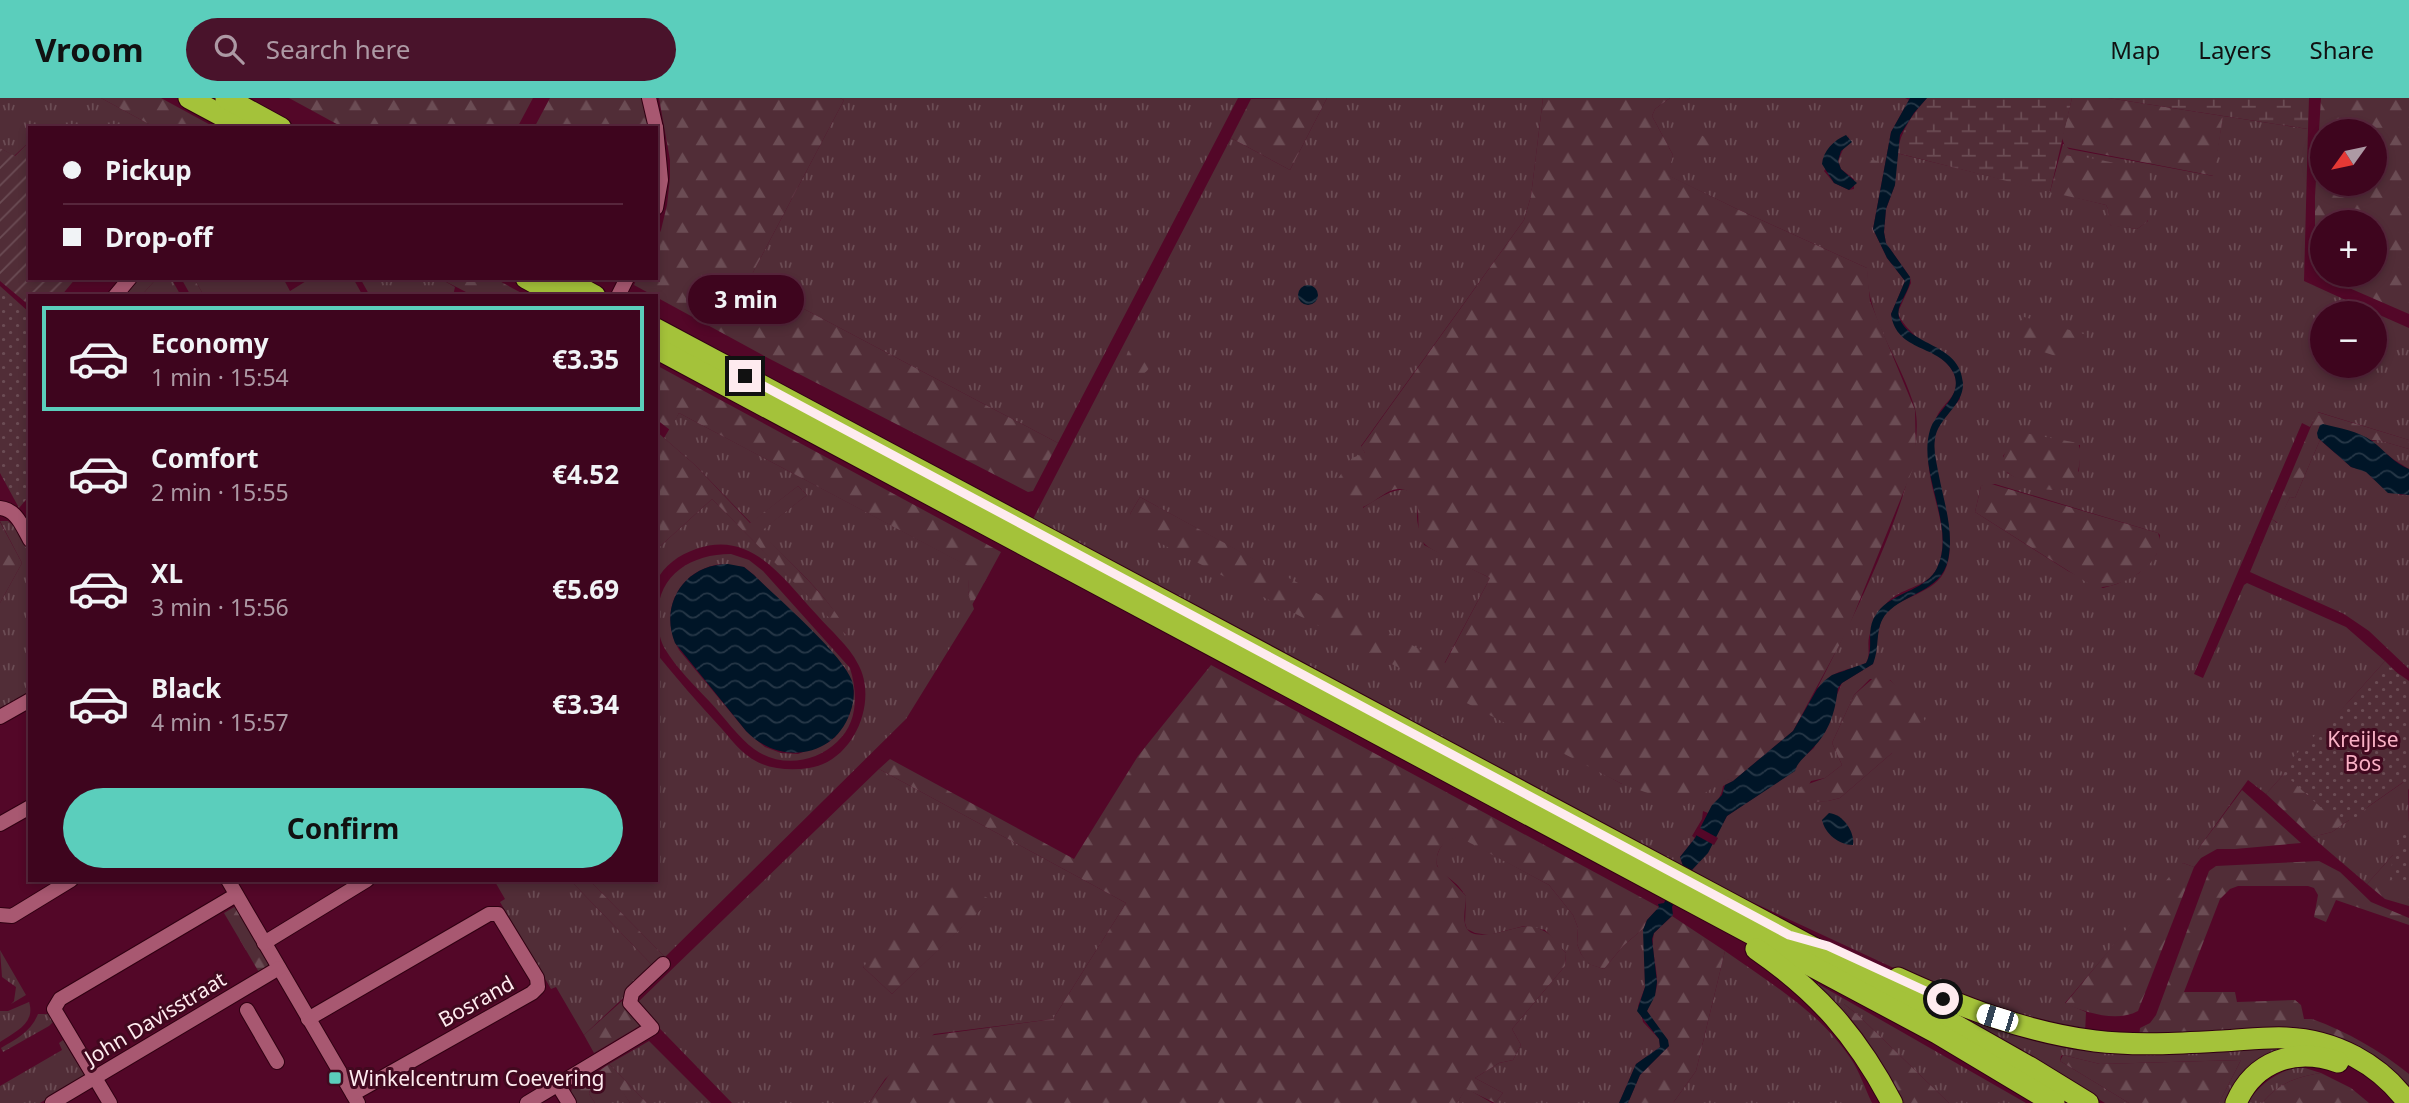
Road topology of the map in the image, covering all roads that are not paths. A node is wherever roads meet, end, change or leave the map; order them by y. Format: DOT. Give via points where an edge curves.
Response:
graph roads {
  1 [pos="190,98"];
  2 [pos="226,98"];
  3 [pos="649,98"];
  4 [pos="241,126"];
  5 [pos="277,126"];
  6 [pos="656,126"];
  7 [pos="658,154"];
  8 [pos="658,194"];
  9 [pos="128,280"];
  10 [pos="530,280"];
  11 [pos="566,280"];
  12 [pos="117,294"];
  13 [pos="555,294"];
  14 [pos="591,294"];
  15 [pos="658,330"];
  16 [pos="658,349"];
  17 [pos="7,510"];
  18 [pos="28,512"];
  19 [pos="28,537"];
  20 [pos="28,701"];
  21 [pos="0,718"];
  22 [pos="28,808"];
  23 [pos="0,824"];
  24 [pos="68,882"];
  25 [pos="229,882"];
  26 [pos="364,882"];
  27 [pos="1678,885"];
  28 [pos="236,895"];
  29 [pos="0,915"];
  30 [pos="1789,935"];
  31 [pos="264,943"];
  32 [pos="663,964"];
  33 [pos="279,968"];
  34 [pos="247,1010"];
  35 [pos="309,1018"];
  36 [pos="277,1062"];
  37 [pos="95,1078"];
  38 [pos="558,1085"];
  39 [pos="355,1099"];
  40 [pos="52,1103"];
  41 [pos="110,1103"];
  42 [pos="527,1103"];
  43 [pos="569,1103"];
  44 [pos="1892,1103"];
  45 [pos="2054,1103"];
  46 [pos="2088,1103"];
  47 [pos="2236,1103"];
  48 [pos="2390,1103"];
  49 [pos="2408,1103"];
  1 -- 4 [label="highway"];
  2 -- 5 [label="highway"];
  3 -- 6 [label="street"];
  7 -- 8 [label="street"];
  9 -- 12 [label="street"];
  10 -- 13 [label="highway"];
  11 -- 14 [label="highway"];
  15 -- 27 [label="highway"];
  16 -- 27 [label="highway"];
  17 -- 18 [label="street"];
  17 -- 19 [label="street"];
  20 -- 21 [label="street"];
  22 -- 23 [label="street"];
  24 -- 29 [label="street" via="12,916"];
  25 -- 28 [label="street, Bosrand"];
  26 -- 31 [label="street"];
  27 -- 30 [label="highway"];
  27 -- 44 [label="highway" via="1718,925 1816,996 1854,1038"];
  27 -- 45 [label="highway"];
  28 -- 31 [label="street, Bosrand"];
  28 -- 37 [label="street" via="60,999 54,1009"];
  30 -- 46 [label="highway" via="1935,1013"];
  30 -- 49 [label="highway" via="1828,946 1979,1013 2051,1032 2148,1044 2279,1038 2320,1042 2366,1063"];
  31 -- 33 [label="street, Bosrand"];
  32 -- 38 [label="street" via="632,993 630,1003 652,1028"];
  33 -- 35 [label="street, Bosrand"];
  33 -- 37 [label="street, John Davisstraat"];
  34 -- 36 [label="street"];
  35 -- 39 [label="street, Bosrand"];
  35 -- 39 [label="street, Bosrand" via="489,914 498,914 537,978 538,987 532,993"];
  37 -- 40 [label="street, John Davisstraat"];
  37 -- 41 [label="street"];
  38 -- 42 [label="street"];
  38 -- 43 [label="street"];
  47 -- 48 [label="highway" via="2258,1071 2299,1055 2329,1059 2354,1070"];
}
